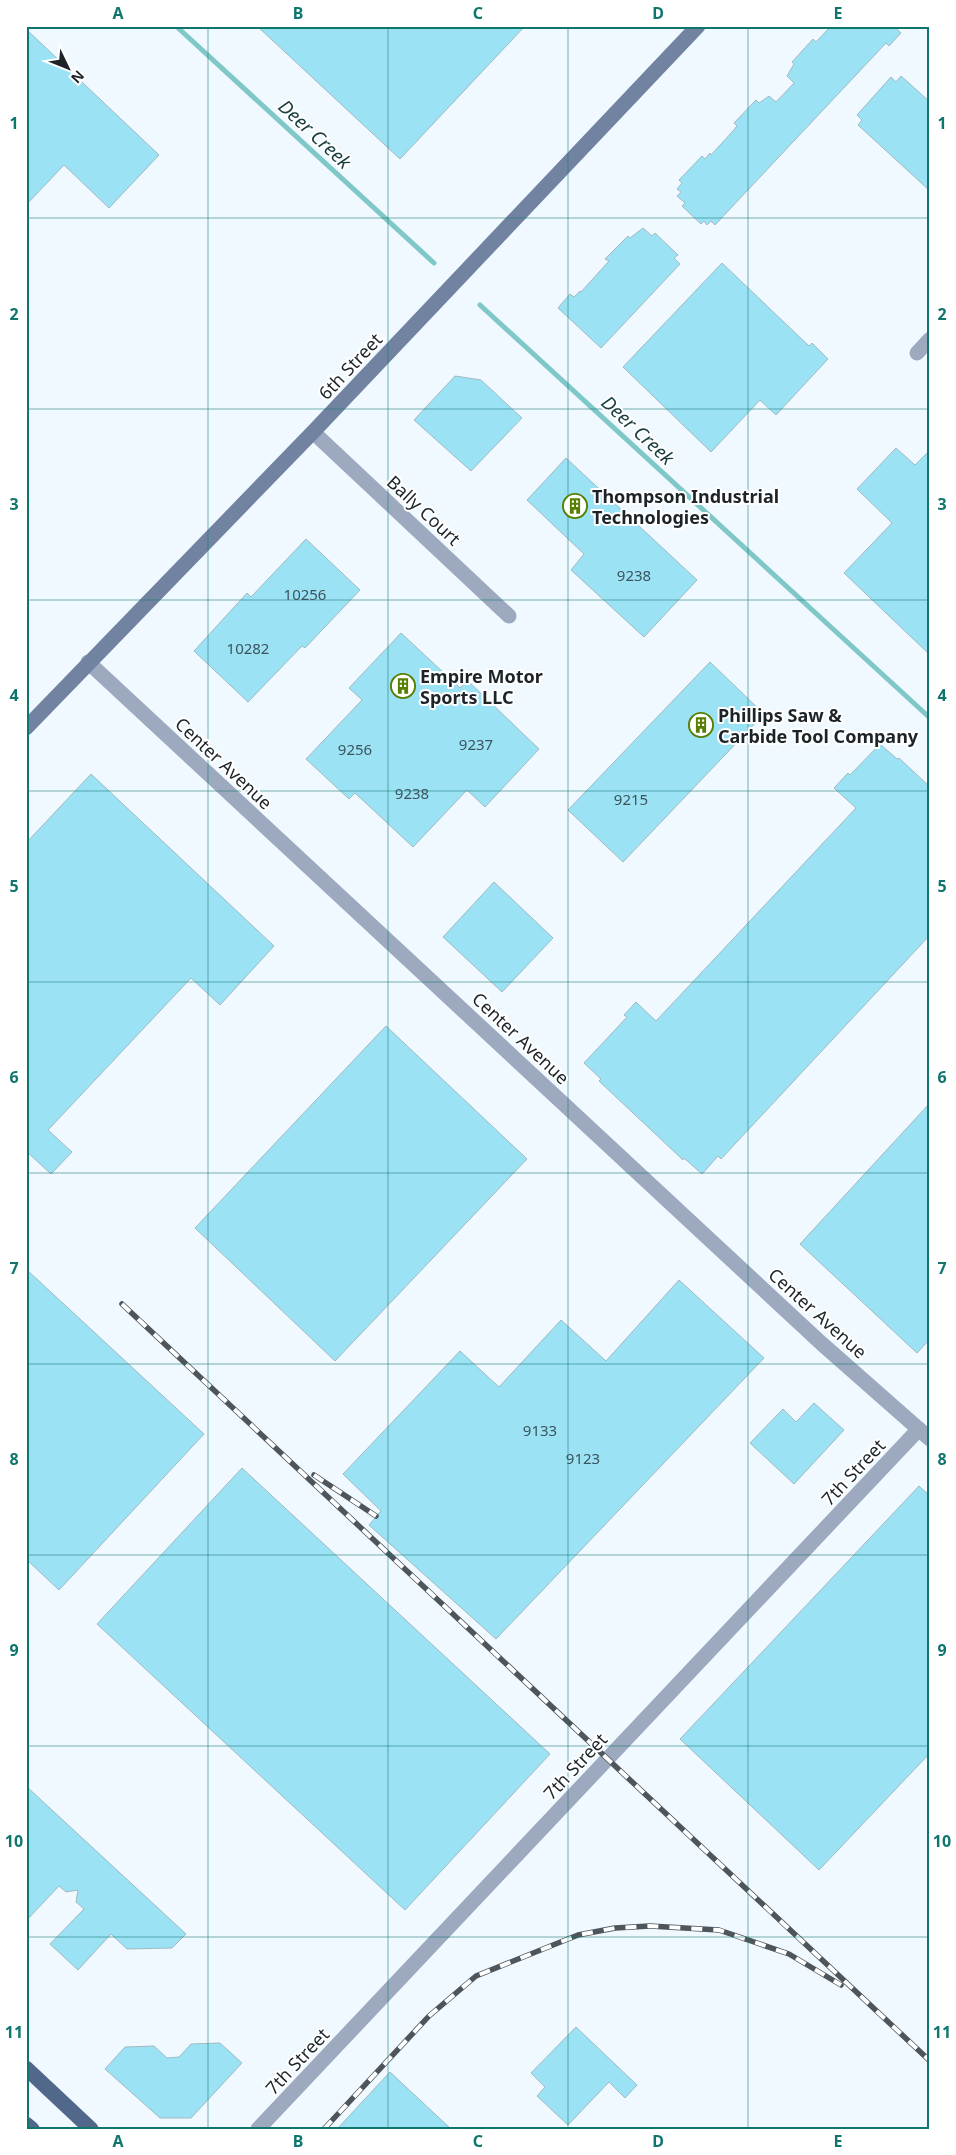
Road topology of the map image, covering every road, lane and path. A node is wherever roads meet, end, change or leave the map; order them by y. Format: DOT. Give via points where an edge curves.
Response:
graph roads {
  1 [pos="698,26"];
  2 [pos="930,339"];
  3 [pos="917,353"];
  4 [pos="313,432"];
  5 [pos="509,616"];
  6 [pos="88,662"];
  7 [pos="26,728"];
  8 [pos="924,1434"];
  9 [pos="26,2068"];
  10 [pos="26,2124"];
  11 [pos="32,2129"];
  12 [pos="91,2129"];
  13 [pos="258,2129"];
  1 -- 4 [label="main road, 6th Street"];
  2 -- 3 [label="street"];
  4 -- 5 [label="street, Bally Court"];
  4 -- 6 [label="main road, 6th Street"];
  6 -- 7 [label="main road, 6th Street"];
  6 -- 8 [label="street, Center Avenue" via="821,1343"];
  8 -- 13 [label="street, 7th Street"];
  9 -- 12 [label="main road"];
  10 -- 11 [label="main road"];
}
